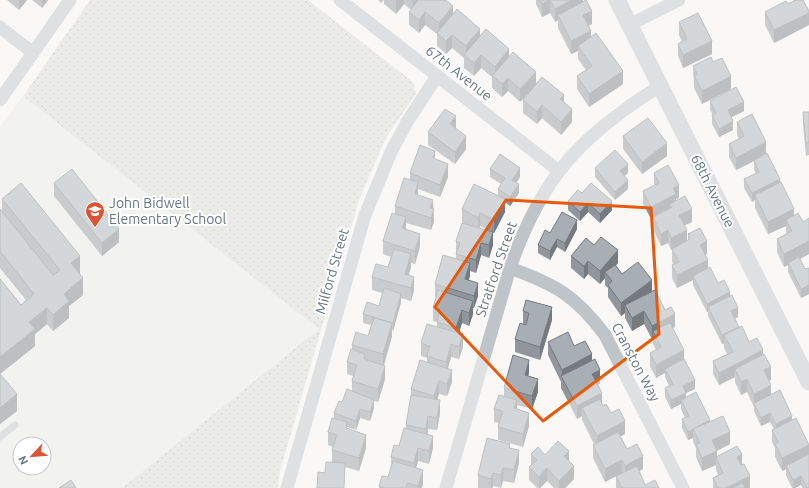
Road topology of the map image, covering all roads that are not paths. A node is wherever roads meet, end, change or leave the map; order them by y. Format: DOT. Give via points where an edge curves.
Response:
graph roads {
  1 [pos="70,0"];
  2 [pos="340,0"];
  3 [pos="617,0"];
  4 [pos="679,0"];
  5 [pos="629,24"];
  6 [pos="0,27"];
  7 [pos="33,53"];
  8 [pos="437,76"];
  9 [pos="660,86"];
  10 [pos="0,100"];
  11 [pos="559,171"];
  12 [pos="510,268"];
  13 [pos="809,382"];
  14 [pos="15,425"];
  15 [pos="0,437"];
  16 [pos="287,488"];
  17 [pos="446,488"];
  18 [pos="683,488"];
  1 -- 7 [label="street"];
  2 -- 8 [label="street, 67th Avenue"];
  3 -- 5 [label="street, 68th Avenue"];
  4 -- 5 [label="street"];
  5 -- 9 [label="street, 68th Avenue"];
  6 -- 7 [label="street"];
  7 -- 10 [label="street"];
  8 -- 11 [label="street, 67th Avenue"];
  8 -- 16 [label="street, Milford Street" via="391,152 365,215"];
  9 -- 11 [label="street, Stratford Street" via="601,127"];
  9 -- 13 [label="street, 68th Avenue"];
  11 -- 12 [label="street, Stratford Street" via="536,206"];
  12 -- 17 [label="street, Stratford Street"];
  12 -- 18 [label="street, Cranston Way" via="541,279 561,290 591,316 605,335"];
  14 -- 15 [label="lane"];
}
